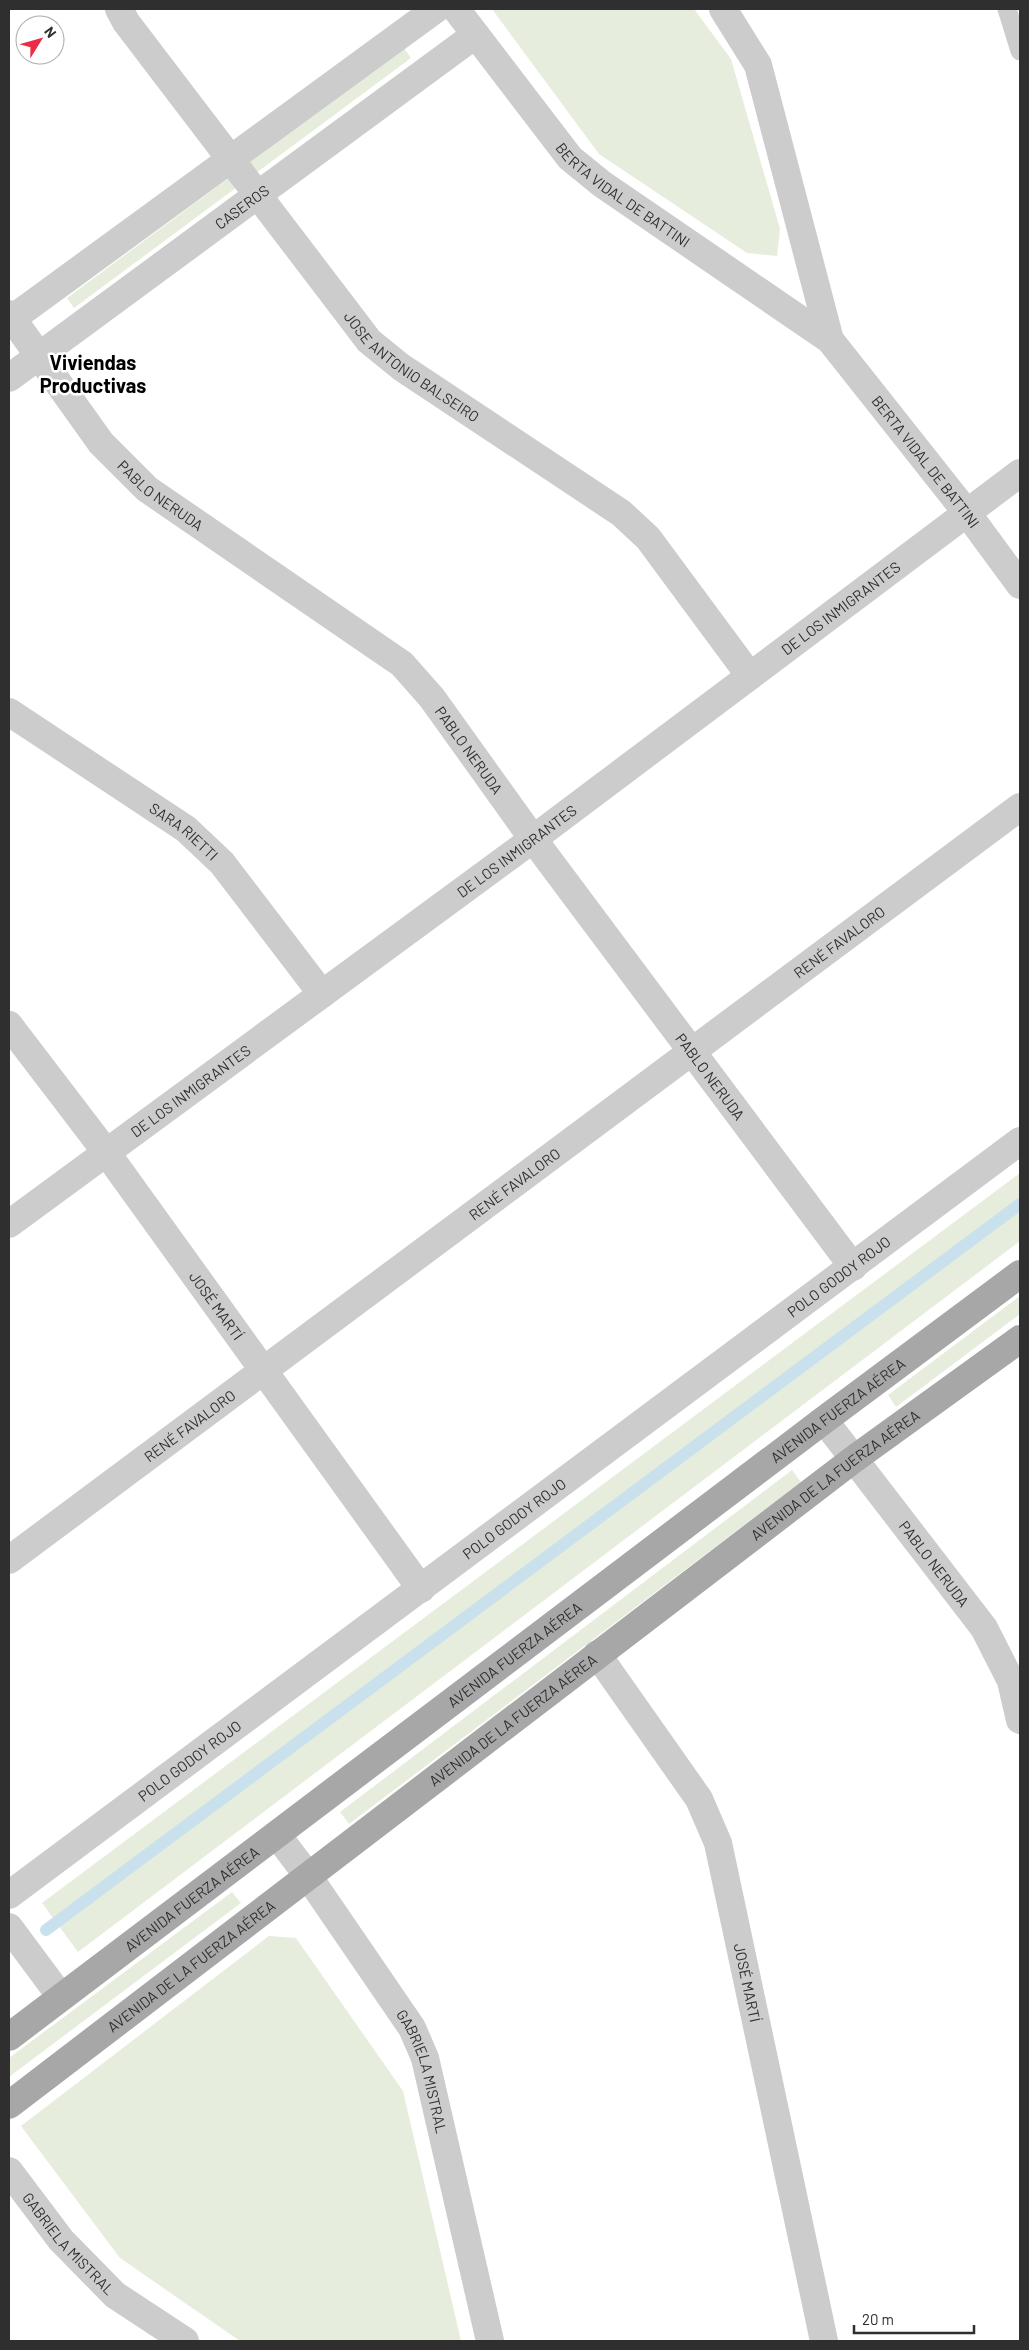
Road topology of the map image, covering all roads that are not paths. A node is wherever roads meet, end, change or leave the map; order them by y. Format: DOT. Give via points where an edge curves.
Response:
graph roads {
  1 [pos="120,9"];
  2 [pos="436,9"];
  3 [pos="456,9"];
  4 [pos="723,9"];
  5 [pos="1007,9"];
  6 [pos="475,35"];
  7 [pos="1020,52"];
  8 [pos="230,159"];
  9 [pos="258,194"];
  10 [pos="10,318"];
  11 [pos="830,340"];
  12 [pos="39,355"];
  13 [pos="9,378"];
  14 [pos="1020,473"];
  15 [pos="967,513"];
  16 [pos="1020,586"];
  17 [pos="750,676"];
  18 [pos="9,712"];
  19 [pos="1020,807"];
  20 [pos="533,839"];
  21 [pos="322,994"];
  22 [pos="9,1025"];
  23 [pos="693,1051"];
  24 [pos="1020,1141"];
  25 [pos="106,1152"];
  26 [pos="9,1224"];
  27 [pos="853,1267"];
  28 [pos="1020,1274"];
  29 [pos="1020,1339"];
  30 [pos="264,1370"];
  31 [pos="824,1420"];
  32 [pos="854,1459"];
  33 [pos="9,1560"];
  34 [pos="420,1589"];
  35 [pos="597,1654"];
  36 [pos="1020,1720"];
  37 [pos="277,1835"];
  38 [pos="308,1876"];
  39 [pos="9,1896"];
  40 [pos="9,1927"];
  41 [pos="61,1997"];
  42 [pos="9,2037"];
  43 [pos="9,2105"];
  44 [pos="9,2170"];
  45 [pos="185,2341"];
  46 [pos="490,2341"];
  47 [pos="824,2341"];
  1 -- 8 [label="street, JOSE ANTONIO BALSEIRO" via="126,22"];
  2 -- 8 [label="street"];
  3 -- 6 [label="street, BERTA VIDAL DE BATTINI"];
  4 -- 11 [label="street, BERTA VIDAL DE BATTINI" via="758,65"];
  5 -- 7 [label="lane"];
  6 -- 9 [label="street, CASEROS"];
  6 -- 11 [label="street, BERTA VIDAL DE BATTINI" via="570,158 602,184"];
  8 -- 9 [label="street, JOSE ANTONIO BALSEIRO"];
  8 -- 10 [label="street"];
  9 -- 12 [label="street, CASEROS"];
  9 -- 17 [label="street, JOSE ANTONIO BALSEIRO" via="368,341 401,367 621,513 648,538"];
  10 -- 12 [label="street, PABLO NERUDA"];
  11 -- 15 [label="street, BERTA VIDAL DE BATTINI"];
  12 -- 13 [label="street, CASEROS"];
  12 -- 20 [label="street, PABLO NERUDA" via="101,443 147,489 402,664 432,698"];
  14 -- 15 [label="street, DE LOS INMIGRANTES"];
  15 -- 16 [label="street, BERTA VIDAL DE BATTINI"];
  15 -- 17 [label="street, DE LOS INMIGRANTES"];
  17 -- 20 [label="street, DE LOS INMIGRANTES"];
  18 -- 21 [label="street, SARA RIETTI" via="186,829 222,862"];
  19 -- 23 [label="street, RENÉ FAVALORO"];
  20 -- 21 [label="street, DE LOS INMIGRANTES"];
  20 -- 23 [label="street, PABLO NERUDA"];
  21 -- 25 [label="street, DE LOS INMIGRANTES"];
  22 -- 25 [label="street, JOSÉ MARTÍ"];
  23 -- 27 [label="street, PABLO NERUDA"];
  23 -- 30 [label="street, RENÉ FAVALORO"];
  24 -- 27 [label="street, POLO GODOY ROJO"];
  25 -- 26 [label="street, DE LOS INMIGRANTES"];
  25 -- 30 [label="street, JOSÉ MARTÍ"];
  27 -- 34 [label="street, POLO GODOY ROJO"];
  28 -- 31 [label="main road, AVENIDA FUERZA AÉREA"];
  29 -- 32 [label="main road, AVENIDA DE LA FUERZA AÉREA"];
  30 -- 33 [label="street, RENÉ FAVALORO"];
  30 -- 34 [label="street, JOSÉ MARTÍ"];
  31 -- 32 [label="street, PABLO NERUDA"];
  31 -- 37 [label="main road, AVENIDA FUERZA AÉREA"];
  32 -- 35 [label="main road, AVENIDA DE LA FUERZA AÉREA"];
  32 -- 36 [label="street, PABLO NERUDA" via="984,1628 1011,1681"];
  34 -- 39 [label="street, POLO GODOY ROJO"];
  35 -- 38 [label="main road, AVENIDA DE LA FUERZA AÉREA"];
  35 -- 47 [label="street, JOSÉ MARTÍ" via="699,1799 718,1843"];
  37 -- 38 [label="street, GABRIELA MISTRAL"];
  37 -- 41 [label="main road, AVENIDA FUERZA AÉREA"];
  38 -- 43 [label="main road, AVENIDA DE LA FUERZA AÉREA"];
  38 -- 46 [label="street, GABRIELA MISTRAL" via="412,2028 425,2058"];
  40 -- 41 [label="street"];
  41 -- 42 [label="main road, AVENIDA FUERZA AÉREA"];
  44 -- 45 [label="street, GABRIELA MISTRAL" via="60,2240 115,2295"];
}
